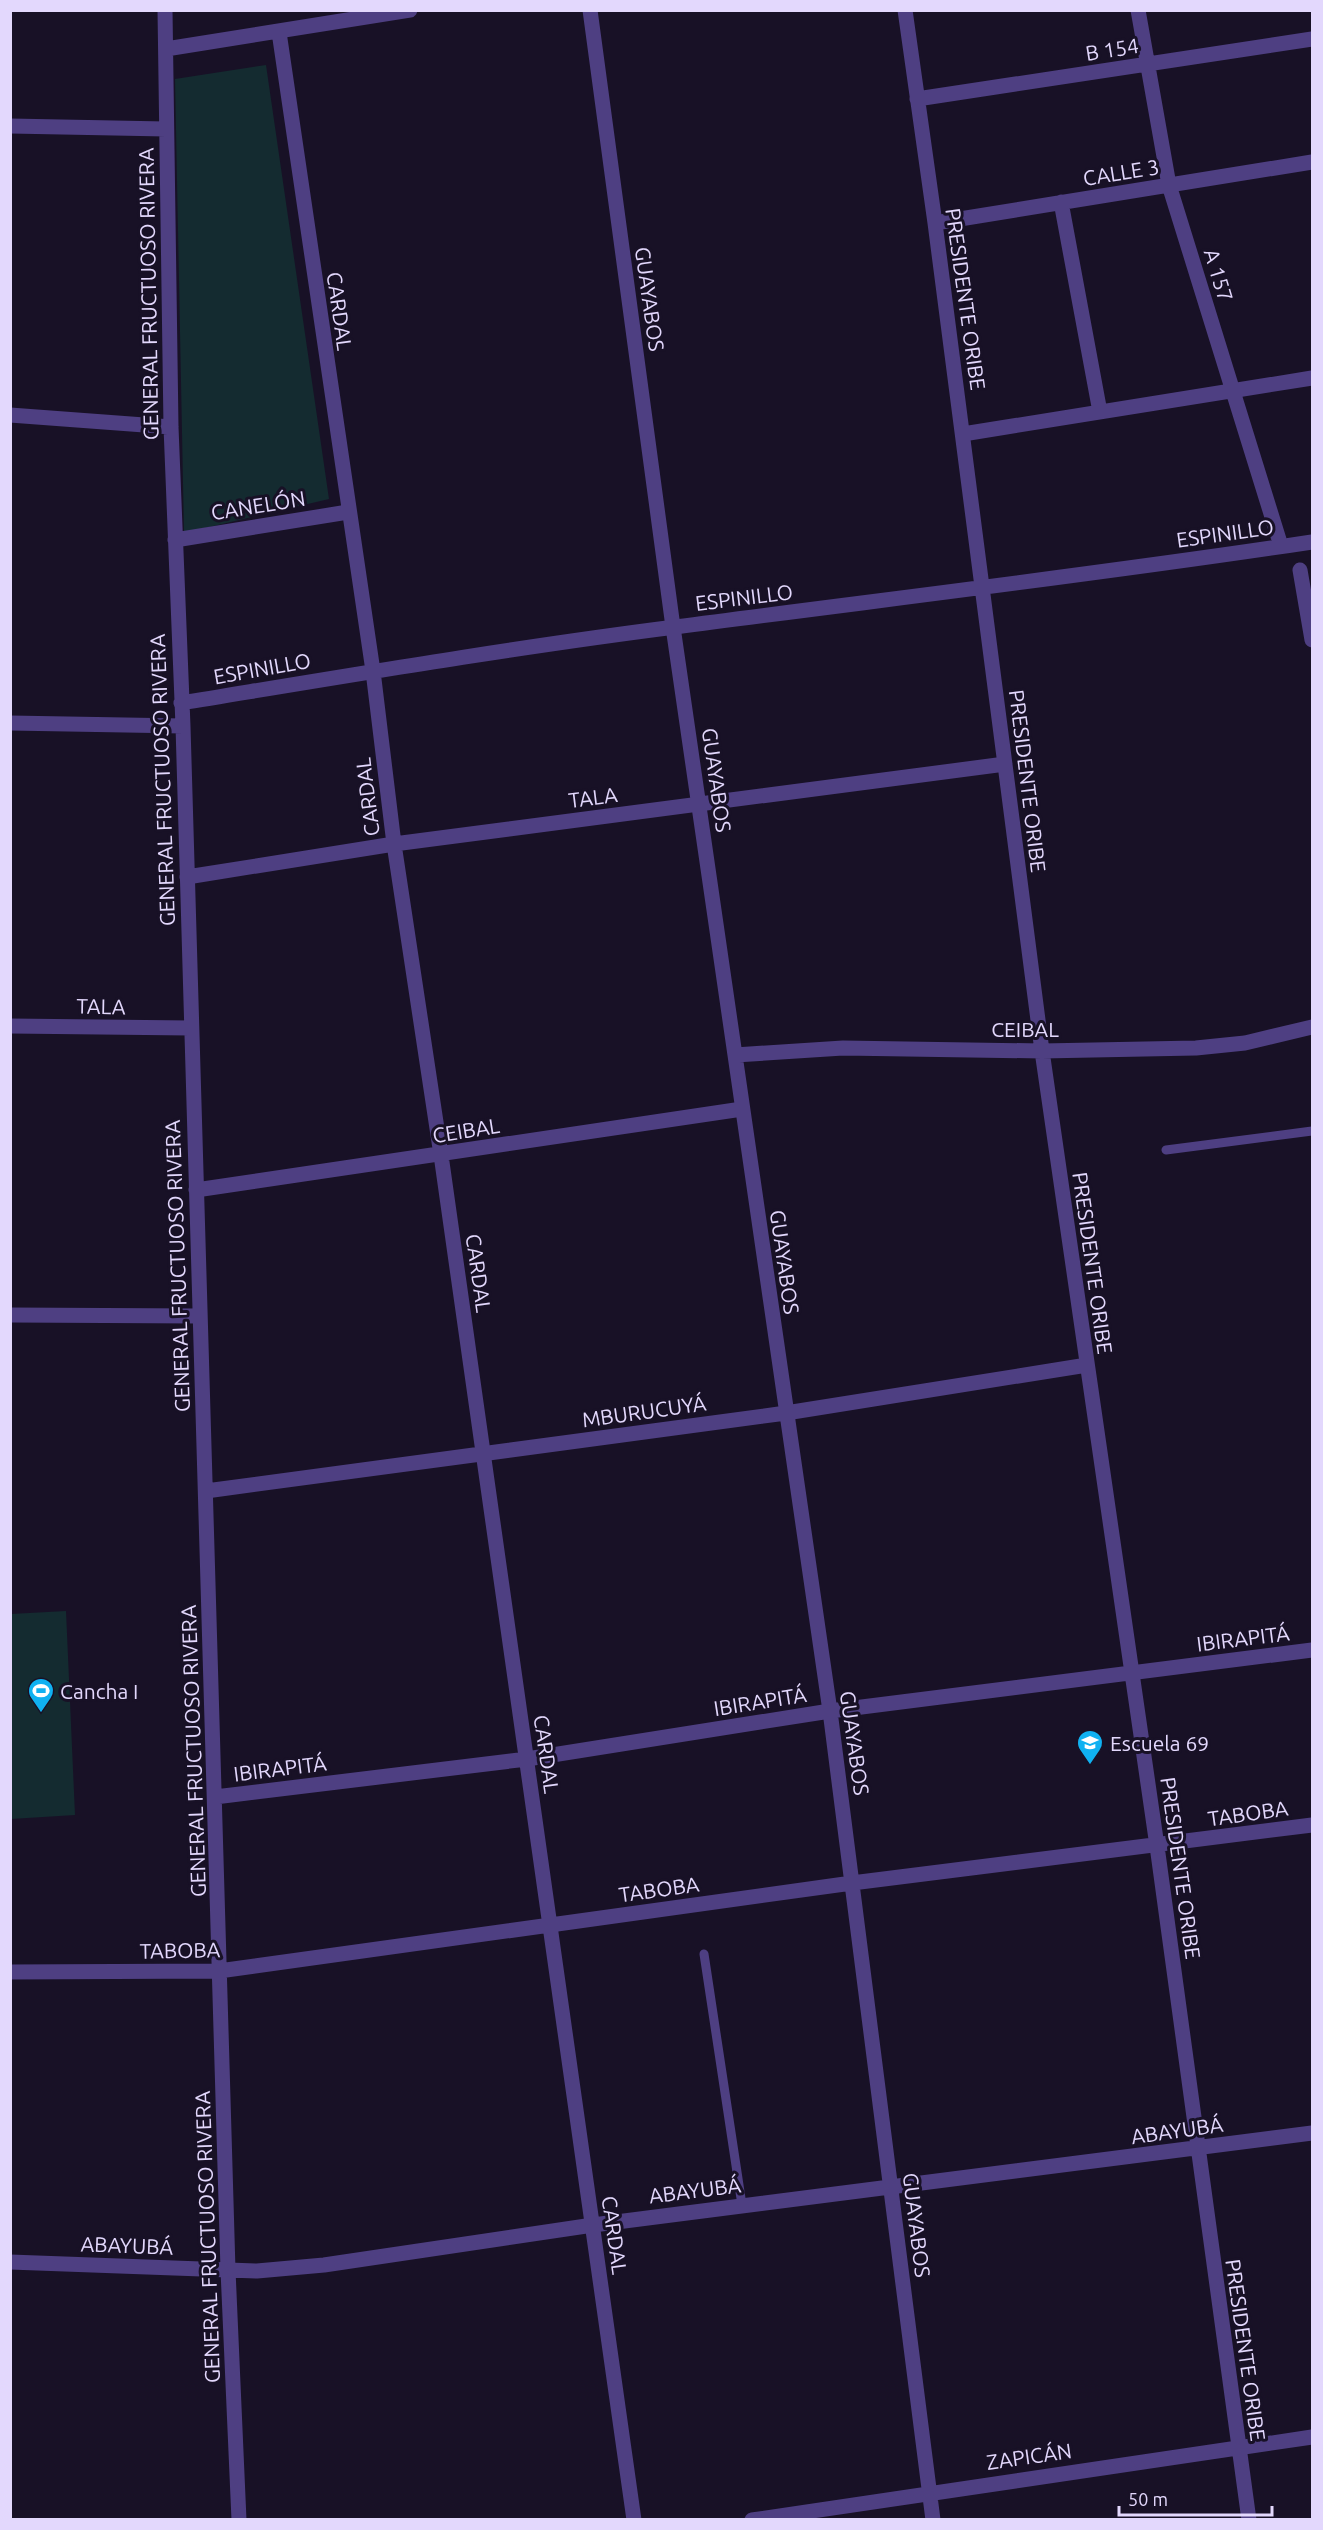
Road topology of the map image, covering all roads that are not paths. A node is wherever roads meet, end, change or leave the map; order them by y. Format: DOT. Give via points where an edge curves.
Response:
graph roads {
  1 [pos="165,10"];
  2 [pos="410,10"];
  3 [pos="590,10"];
  4 [pos="905,10"];
  5 [pos="1138,10"];
  6 [pos="279,33"];
  7 [pos="1312,39"];
  8 [pos="166,49"];
  9 [pos="1148,64"];
  10 [pos="918,99"];
  11 [pos="10,126"];
  12 [pos="166,129"];
  13 [pos="1312,162"];
  14 [pos="1169,185"];
  15 [pos="1061,202"];
  16 [pos="935,223"];
  17 [pos="1312,378"];
  18 [pos="1232,391"];
  19 [pos="1100,412"];
  20 [pos="10,416"];
  21 [pos="171,427"];
  22 [pos="963,434"];
  23 [pos="348,512"];
  24 [pos="175,540"];
  25 [pos="1312,542"];
  26 [pos="1281,546"];
  27 [pos="1300,570"];
  28 [pos="982,589"];
  29 [pos="673,627"];
  30 [pos="1312,640"];
  31 [pos="373,671"];
  32 [pos="182,703"];
  33 [pos="10,723"];
  34 [pos="183,726"];
  35 [pos="1005,764"];
  36 [pos="699,804"];
  37 [pos="394,844"];
  38 [pos="187,877"];
  39 [pos="10,1026"];
  40 [pos="1312,1027"];
  41 [pos="190,1028"];
  42 [pos="1042,1051"];
  43 [pos="735,1055"];
  44 [pos="742,1109"];
  45 [pos="1312,1131"];
  46 [pos="1166,1150"];
  47 [pos="441,1155"];
  48 [pos="196,1190"];
  49 [pos="10,1315"];
  50 [pos="199,1316"];
  51 [pos="1087,1365"];
  52 [pos="786,1413"];
  53 [pos="484,1455"];
  54 [pos="206,1491"];
  55 [pos="1312,1650"];
  56 [pos="1131,1672"];
  57 [pos="830,1711"];
  58 [pos="527,1759"];
  59 [pos="215,1797"];
  60 [pos="1312,1825"];
  61 [pos="1157,1846"];
  62 [pos="852,1883"];
  63 [pos="550,1925"];
  64 [pos="704,1954"];
  65 [pos="219,1971"];
  66 [pos="10,1972"];
  67 [pos="1312,2133"];
  68 [pos="1197,2149"];
  69 [pos="892,2188"];
  70 [pos="742,2205"];
  71 [pos="593,2225"];
  72 [pos="10,2262"];
  73 [pos="228,2270"];
  74 [pos="1312,2438"];
  75 [pos="1239,2448"];
  76 [pos="930,2492"];
  77 [pos="238,2520"];
  78 [pos="634,2520"];
  79 [pos="752,2520"];
  80 [pos="933,2520"];
  81 [pos="1249,2520"];
  1 -- 8 [label="street, GENERAL FRUCTUOSO RIVERA"];
  2 -- 6 [label="street"];
  3 -- 29 [label="street, GUAYABOS"];
  4 -- 10 [label="street, PRESIDENTE ORIBE"];
  5 -- 9 [label="street, A 157"];
  6 -- 8 [label="street"];
  6 -- 23 [label="street, CARDAL"];
  7 -- 9 [label="street, B 154"];
  8 -- 12 [label="street, GENERAL FRUCTUOSO RIVERA"];
  9 -- 10 [label="street, B 154"];
  9 -- 14 [label="street, A 157"];
  10 -- 16 [label="street, PRESIDENTE ORIBE"];
  11 -- 12 [label="street"];
  12 -- 21 [label="street, GENERAL FRUCTUOSO RIVERA"];
  13 -- 14 [label="street, CALLE 3"];
  14 -- 15 [label="street, CALLE 3"];
  14 -- 18 [label="street, A 157"];
  15 -- 16 [label="street, CALLE 3"];
  15 -- 19 [label="street"];
  16 -- 22 [label="street, PRESIDENTE ORIBE"];
  17 -- 18 [label="street"];
  18 -- 19 [label="street"];
  18 -- 26 [label="street, A 157"];
  19 -- 22 [label="street"];
  20 -- 21 [label="street"];
  21 -- 24 [label="street, GENERAL FRUCTUOSO RIVERA"];
  22 -- 28 [label="street, PRESIDENTE ORIBE"];
  23 -- 24 [label="street, CANELÓN"];
  23 -- 31 [label="street, CARDAL"];
  24 -- 32 [label="street, GENERAL FRUCTUOSO RIVERA"];
  25 -- 26 [label="street, ESPINILLO"];
  26 -- 28 [label="street, ESPINILLO"];
  27 -- 30 [label="street"];
  28 -- 29 [label="street, ESPINILLO"];
  28 -- 35 [label="street, PRESIDENTE ORIBE"];
  29 -- 31 [label="street, ESPINILLO"];
  29 -- 36 [label="street, GUAYABOS"];
  31 -- 32 [label="street, ESPINILLO"];
  31 -- 37 [label="street, CARDAL"];
  32 -- 34 [label="street, GENERAL FRUCTUOSO RIVERA"];
  33 -- 34 [label="street"];
  34 -- 38 [label="street, GENERAL FRUCTUOSO RIVERA"];
  35 -- 36 [label="street, TALA"];
  35 -- 42 [label="street, PRESIDENTE ORIBE"];
  36 -- 37 [label="street, TALA"];
  36 -- 43 [label="street, GUAYABOS"];
  37 -- 38 [label="street, TALA"];
  37 -- 47 [label="street, CARDAL"];
  38 -- 41 [label="street, GENERAL FRUCTUOSO RIVERA"];
  39 -- 41 [label="street, TALA"];
  40 -- 42 [label="street, CEIBAL" via="1245,1043 1196,1048"];
  41 -- 48 [label="street, GENERAL FRUCTUOSO RIVERA"];
  42 -- 43 [label="street, CEIBAL" via="843,1048"];
  42 -- 51 [label="street, PRESIDENTE ORIBE"];
  43 -- 44 [label="street, GUAYABOS"];
  44 -- 47 [label="street, CEIBAL"];
  44 -- 52 [label="street, GUAYABOS"];
  45 -- 46 [label="lane"];
  47 -- 48 [label="street, CEIBAL"];
  47 -- 53 [label="street, CARDAL"];
  48 -- 50 [label="street, GENERAL FRUCTUOSO RIVERA"];
  49 -- 50 [label="street"];
  50 -- 54 [label="street, GENERAL FRUCTUOSO RIVERA"];
  51 -- 52 [label="street, MBURUCUYÁ"];
  51 -- 56 [label="street, PRESIDENTE ORIBE"];
  52 -- 53 [label="street, MBURUCUYÁ"];
  52 -- 57 [label="street, GUAYABOS"];
  53 -- 54 [label="street, MBURUCUYÁ"];
  53 -- 58 [label="street, CARDAL"];
  54 -- 59 [label="street, GENERAL FRUCTUOSO RIVERA"];
  55 -- 56 [label="street, IBIRAPITÁ"];
  56 -- 57 [label="street, IBIRAPITÁ"];
  56 -- 61 [label="street, PRESIDENTE ORIBE"];
  57 -- 58 [label="street, IBIRAPITÁ"];
  57 -- 62 [label="street, GUAYABOS"];
  58 -- 59 [label="street, IBIRAPITÁ"];
  58 -- 63 [label="street, CARDAL"];
  59 -- 65 [label="street, GENERAL FRUCTUOSO RIVERA"];
  60 -- 61 [label="street, TABOBA"];
  61 -- 62 [label="street, TABOBA"];
  61 -- 68 [label="street, PRESIDENTE ORIBE"];
  62 -- 63 [label="street, TABOBA"];
  62 -- 69 [label="street, GUAYABOS"];
  63 -- 65 [label="street, TABOBA"];
  63 -- 71 [label="street, CARDAL"];
  64 -- 70 [label="lane"];
  65 -- 66 [label="street, TABOBA"];
  65 -- 73 [label="street, GENERAL FRUCTUOSO RIVERA"];
  67 -- 68 [label="street, ABAYUBÁ"];
  68 -- 69 [label="street, ABAYUBÁ"];
  68 -- 75 [label="street, PRESIDENTE ORIBE"];
  69 -- 70 [label="street, ABAYUBÁ"];
  69 -- 76 [label="street, GUAYABOS"];
  70 -- 71 [label="street, ABAYUBÁ"];
  71 -- 73 [label="street, ABAYUBÁ" via="324,2265"];
  71 -- 78 [label="street, CARDAL"];
  72 -- 73 [label="street, ABAYUBÁ"];
  73 -- 77 [label="street, GENERAL FRUCTUOSO RIVERA"];
  74 -- 75 [label="street, ZAPICÁN"];
  75 -- 76 [label="street, ZAPICÁN"];
  75 -- 81 [label="street, PRESIDENTE ORIBE"];
  76 -- 79 [label="street, ZAPICÁN"];
  76 -- 80 [label="street, GUAYABOS"];
}
